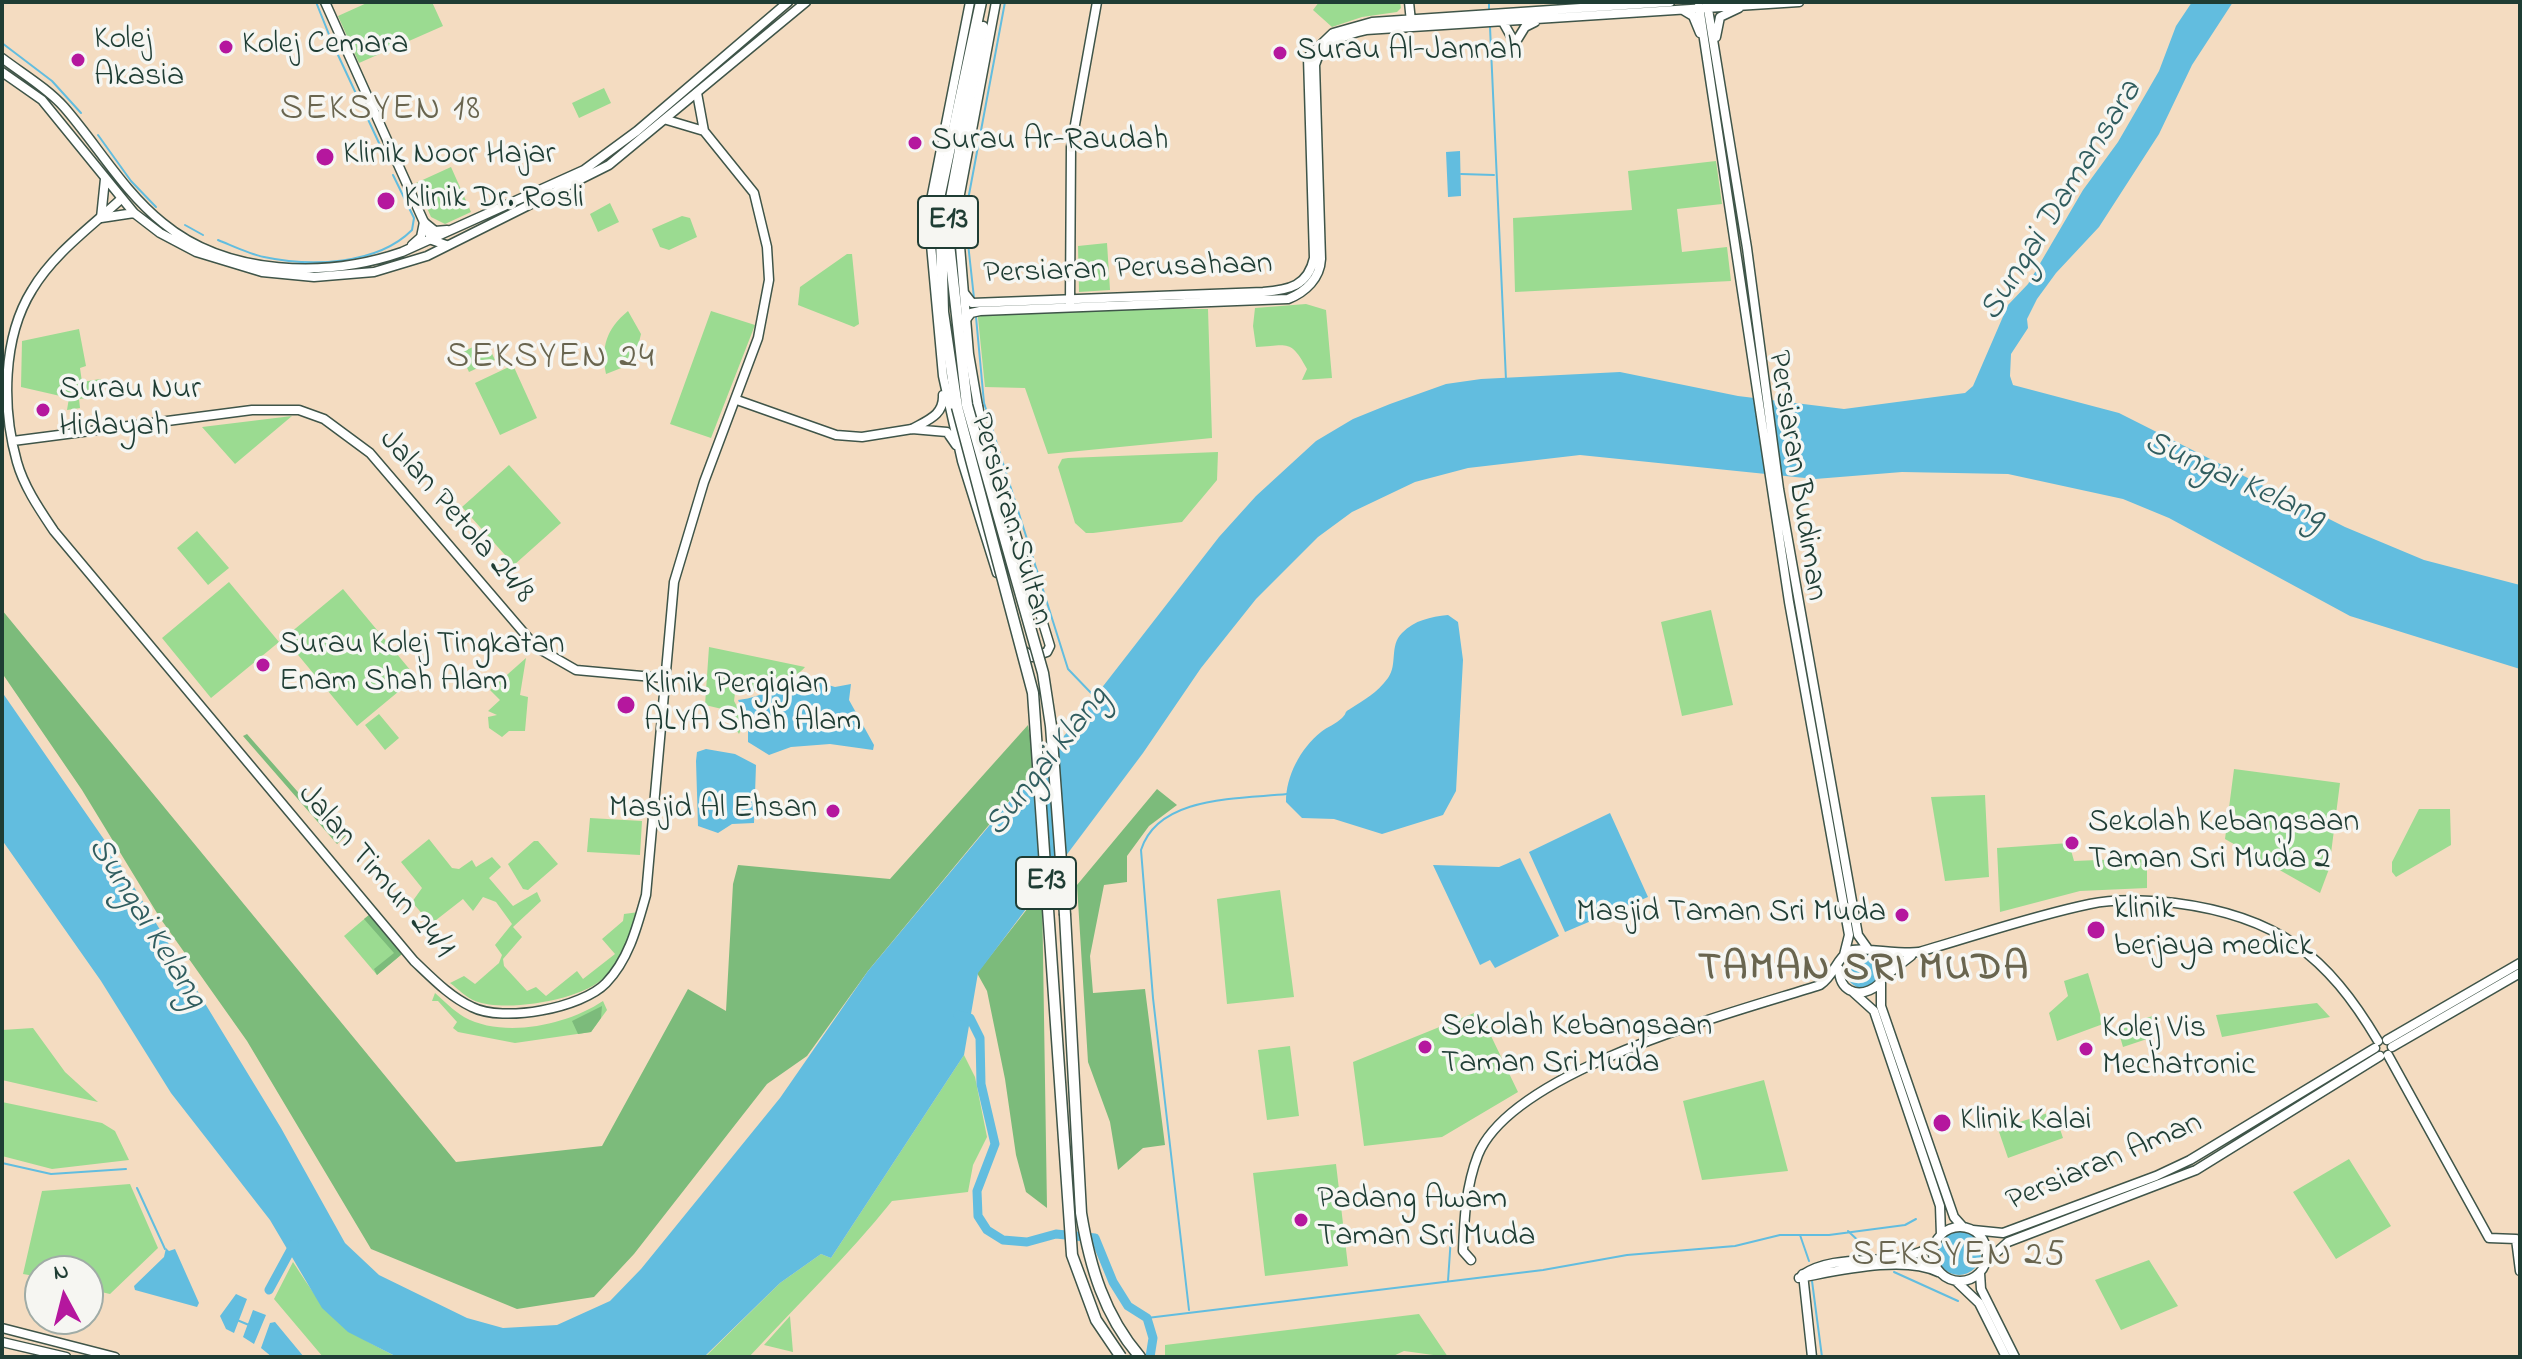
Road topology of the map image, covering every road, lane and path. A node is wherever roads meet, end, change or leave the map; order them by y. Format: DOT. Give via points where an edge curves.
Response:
graph roads {
  1 [pos="325,2"];
  2 [pos="806,2"];
  3 [pos="970,2"];
  4 [pos="981,2"];
  5 [pos="988,2"];
  6 [pos="996,2"];
  7 [pos="1097,2"];
  8 [pos="1409,2"];
  9 [pos="1511,2"];
  10 [pos="1527,2"];
  11 [pos="1670,2"];
  12 [pos="1799,2"];
  13 [pos="786,3"];
  14 [pos="1747,4"];
  15 [pos="1703,5"];
  16 [pos="1575,8"];
  17 [pos="1681,9"];
  18 [pos="1517,14"];
  19 [pos="1497,18"];
  20 [pos="1540,20"];
  21 [pos="1411,23"];
  22 [pos="977,39"];
  23 [pos="1711,54"];
  24 [pos="2,58"];
  25 [pos="2,72"];
  26 [pos="697,93"];
  27 [pos="667,120"];
  28 [pos="704,131"];
  29 [pos="114,174"];
  30 [pos="104,178"];
  31 [pos="121,199"];
  32 [pos="931,201"];
  33 [pos="134,213"];
  34 [pos="101,218"];
  35 [pos="424,222"];
  36 [pos="461,227"];
  37 [pos="432,240"];
  38 [pos="446,245"];
  39 [pos="402,252"];
  40 [pos="960,274"];
  41 [pos="1070,304"];
  42 [pos="943,312"];
  43 [pos="965,321"];
  44 [pos="943,376"];
  45 [pos="737,400"];
  46 [pos="967,406"];
  47 [pos="912,429"];
  48 [pos="13,441"];
  49 [pos="962,461"];
  50 [pos="1775,489"];
  51 [pos="1007,547"];
  52 [pos="664,678"];
  53 [pos="1872,950"];
  54 [pos="1919,952"];
  55 [pos="1842,960"];
  56 [pos="2520,963"];
  57 [pos="2520,973"];
  58 [pos="1882,980"];
  59 [pos="1820,985"];
  60 [pos="2485,988"];
  61 [pos="1851,991"];
  62 [pos="2408,1038"];
  63 [pos="2383,1048"];
  64 [pos="2346,1072"];
  65 [pos="1968,1228"];
  66 [pos="1938,1239"];
  67 [pos="1471,1260"];
  68 [pos="1987,1261"];
  69 [pos="2520,1271"];
  70 [pos="1980,1273"];
  71 [pos="1942,1274"];
  72 [pos="1803,1276"];
  73 [pos="1954,1281"];
  74 [pos="2,1328"];
  75 [pos="2,1342"];
  76 [pos="66,1357"];
  77 [pos="115,1357"];
  78 [pos="1121,1357"];
  79 [pos="1140,1357"];
  80 [pos="1812,1357"];
  81 [pos="2006,1357"];
  82 [pos="2015,1357"];
  1 -- 35 [label="main road"];
  2 -- 26 [label="main road"];
  3 -- 32 [label="main road, Persiaran Sultan"];
  4 -- 22 [label="highway, E13"];
  5 -- 22 [label="highway, E13"];
  6 -- 40 [label="main road, Persiaran Sultan" via="957,210"];
  7 -- 41 [label="main road" via="1071,147"];
  8 -- 21 [label="main road"];
  9 -- 18 [label="main road"];
  9 -- 19 [label="main road"];
  10 -- 16 [label="main road" via="1541,8"];
  11 -- 16 [label="main road, Persiaran Perusahaan"];
  12 -- 14 [label="main road, Persiaran Perusahaan"];
  13 -- 36 [label="main road" via="599,160"];
  14 -- 15 [label="main road, Persiaran Perusahaan"];
  14 -- 23 [label="main road" via="1720,17"];
  15 -- 17 [label="main road, Persiaran Perusahaan"];
  15 -- 23 [label="main road, Persiaran Budiman"];
  16 -- 18 [label="main road, Persiaran Perusahaan"];
  17 -- 20 [label="main road, Persiaran Perusahaan"];
  17 -- 23 [label="main road" via="1693,16"];
  18 -- 19 [label="main road, Persiaran Perusahaan"];
  18 -- 20 [label="main road, Persiaran Perusahaan"];
  19 -- 20 [label="main road" via="1515,39"];
  19 -- 21 [label="main road, Persiaran Perusahaan"];
  21 -- 41 [label="main road, Persiaran Perusahaan" via="1372,22 1341,29 1310,52 1314,258 1302,282 1286,290"];
  22 -- 42 [label="highway, E13" via="940,194"];
  22 -- 46 [label="highway, E13" via="948,235"];
  23 -- 50 [label="main road, Persiaran Budiman"];
  24 -- 29 [label="main road" via="63,106"];
  25 -- 30 [label="main road" via="42,100"];
  26 -- 27 [label="main road"];
  26 -- 28 [label="main road"];
  27 -- 28 [label="main road"];
  27 -- 38 [label="main road" via="598,172"];
  28 -- 45 [label="main road, Jalan Timun 24/1" via="754,193 767,247 765,312"];
  29 -- 31 [label="main road"];
  29 -- 39 [label="main road" via="165,226 241,259 314,270"];
  30 -- 31 [label="main road"];
  30 -- 34 [label="main road"];
  31 -- 33 [label="main road"];
  31 -- 34 [label="main road, Jalan Timun 24/1"];
  32 -- 42 [label="highway"];
  32 -- 44 [label="main road, Persiaran Sultan" via="928,233"];
  33 -- 34 [label="main road"];
  33 -- 38 [label="main road" via="196,252 289,277 374,272"];
  34 -- 48 [label="main road, Jalan Timun 24/1" via="57,258 33,288 18,320 8,397"];
  35 -- 36 [label="main road" via="435,231"];
  35 -- 37 [label="main road"];
  35 -- 39 [label="main road" via="421,237"];
  36 -- 37 [label="main road"];
  37 -- 38 [label="main road"];
  37 -- 39 [label="main road"];
  40 -- 41 [label="main road, Persiaran Perusahaan" via="972,303"];
  40 -- 43 [label="main road, Persiaran Sultan"];
  41 -- 43 [label="main road, Persiaran Perusahaan" via="980,311"];
  42 -- 46 [label="highway, E13"];
  43 -- 46 [label="main road, Persiaran Sultan"];
  44 -- 47 [label="main road" via="943,406"];
  44 -- 49 [label="main road, Persiaran Sultan"];
  45 -- 47 [label="main road" via="836,435 862,437"];
  45 -- 52 [label="main road, Jalan Timun 24/1" via="682,550 670,605"];
  46 -- 49 [label="main road, Persiaran Sultan" via="1048,637 1050,646 1041,656 1024,653"];
  46 -- 51 [label="highway, E13, bridge"];
  46 -- 51 [label="highway, bridge"];
  46 -- 78 [label="highway, E13, bridge" via="1033,693 1072,1255 1092,1313"];
  47 -- 49 [label="main road" via="947,432"];
  48 -- 52 [label="main road, Jalan Petola 24/8" via="252,410 299,410 324,419 370,453 536,647 576,670"];
  48 -- 52 [label="main road, Jalan Timun 24/1" via="17,464 54,531 414,961 473,1008 498,1013 563,1005 598,990 624,960 646,895"];
  50 -- 53 [label="main road, Persiaran Budiman" via="1858,935"];
  50 -- 55 [label="main road, Persiaran Budiman" via="1849,935"];
  51 -- 79 [label="highway, E13, bridge" via="1038,648 1051,726 1081,1213 1097,1285"];
  53 -- 54 [label="main road"];
  53 -- 55 [label="main road" via="1851,950"];
  53 -- 58 [label="main road" via="1881,959"];
  54 -- 58 [label="main road"];
  54 -- 63 [label="main road" via="2092,903 2161,902 2214,909 2265,925 2309,952 2341,985"];
  55 -- 59 [label="main road"];
  55 -- 61 [label="main road" via="1842,983"];
  56 -- 60 [label="main road, Persiaran Aman"];
  57 -- 60 [label="main road, Persiaran Aman"];
  58 -- 61 [label="main road" via="1863,994"];
  58 -- 65 [label="main road" via="1881,1006 1954,1217"];
  59 -- 61 [label="main road"];
  59 -- 67 [label="main road" via="1661,1035 1532,1098 1498,1127 1479,1153 1464,1215 1463,1251"];
  60 -- 62 [label="main road, Persiaran Aman"];
  60 -- 63 [label="main road, Persiaran Aman"];
  61 -- 66 [label="main road" via="1874,1011 1940,1206"];
  62 -- 63 [label="main road, Persiaran Aman"];
  62 -- 63 [label="main road"];
  63 -- 64 [label="main road, Persiaran Aman"];
  63 -- 64 [label="main road, Persiaran Aman" via="2366,1053"];
  63 -- 69 [label="main road" via="2489,1238 2516,1239"];
  64 -- 65 [label="main road, Persiaran Aman" via="2156,1176 2003,1233"];
  64 -- 68 [label="main road, Persiaran Aman" via="2196,1170 2008,1242"];
  65 -- 66 [label="main road"];
  65 -- 68 [label="main road" via="1985,1243"];
  66 -- 71 [label="main road" via="1934,1260"];
  66 -- 72 [label="main road" via="1917,1253 1829,1263"];
  68 -- 70 [label="main road"];
  70 -- 73 [label="main road"];
  70 -- 82 [label="main road" via="1981,1289"];
  71 -- 72 [label="main road" via="1921,1264"];
  71 -- 73 [label="main road"];
  72 -- 80 [label="main road"];
  73 -- 81 [label="main road" via="1979,1303"];
  74 -- 77 [label="main road"];
  75 -- 76 [label="main road"];
}
